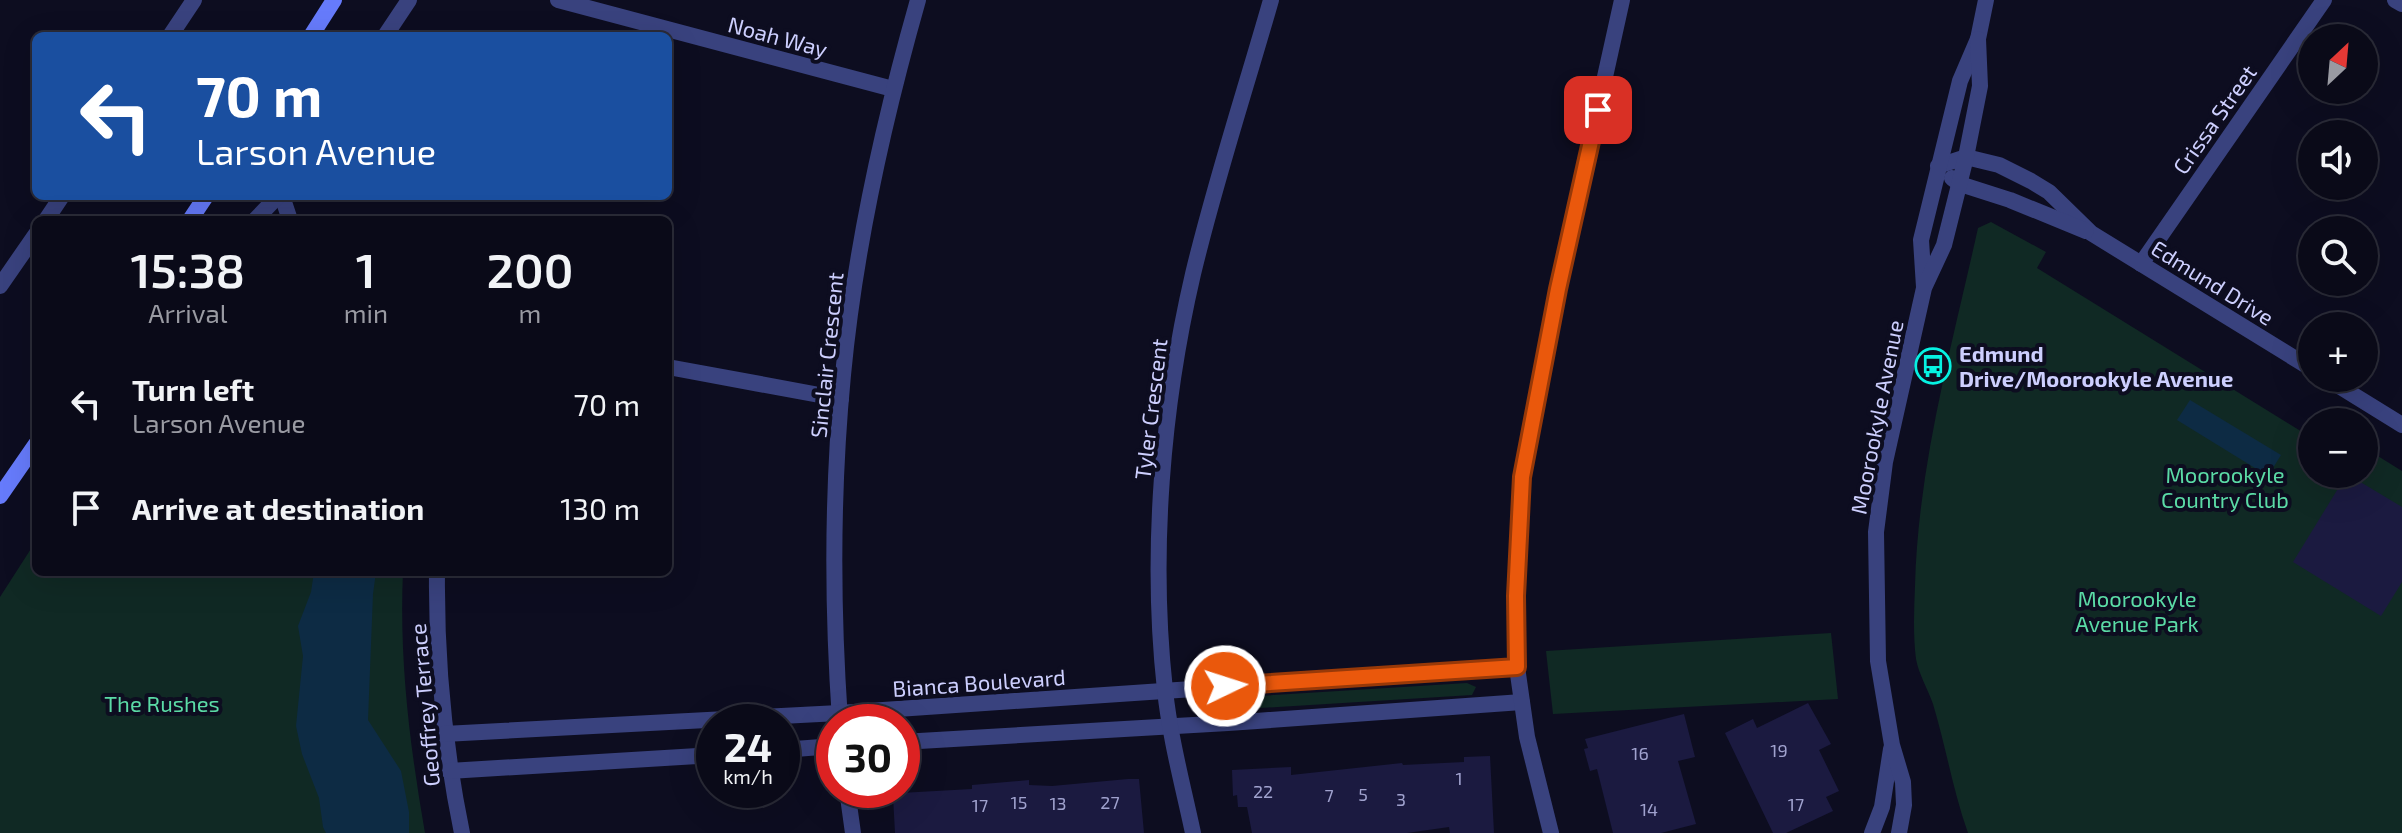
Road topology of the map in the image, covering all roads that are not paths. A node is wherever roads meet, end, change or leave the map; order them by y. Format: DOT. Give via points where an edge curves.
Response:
graph roads {
  1 [pos="194,0"];
  2 [pos="334,0"];
  3 [pos="409,0"];
  4 [pos="558,0"];
  5 [pos="918,0"];
  6 [pos="1271,0"];
  7 [pos="1622,0"];
  8 [pos="1986,0"];
  9 [pos="2324,0"];
  10 [pos="2395,0"];
  11 [pos="2402,4"];
  12 [pos="173,32"];
  13 [pos="314,32"];
  14 [pos="388,32"];
  15 [pos="1978,39"];
  16 [pos="893,89"];
  17 [pos="1966,157"];
  18 [pos="1938,166"];
  19 [pos="1960,184"];
  20 [pos="276,200"];
  21 [pos="259,216"];
  22 [pos="2091,233"];
  23 [pos="32,240"];
  24 [pos="2141,264"];
  25 [pos="0,286"];
  26 [pos="1924,288"];
  27 [pos="2298,360"];
  28 [pos="672,368"];
  29 [pos="2349,392"];
  30 [pos="841,399"];
  31 [pos="2402,425"];
  32 [pos="32,450"];
  33 [pos="0,496"];
  34 [pos="437,576"];
  35 [pos="1517,667"];
  36 [pos="1165,692"];
  37 [pos="1522,702"];
  38 [pos="840,704"];
  39 [pos="920,712"];
  40 [pos="816,719"];
  41 [pos="1172,726"];
  42 [pos="444,734"];
  43 [pos="920,741"];
  44 [pos="1892,745"];
  45 [pos="696,756"];
  46 [pos="449,771"];
  47 [pos="850,808"];
  48 [pos="462,833"];
  49 [pos="853,833"];
  50 [pos="1193,833"];
  51 [pos="1551,833"];
  52 [pos="1872,833"];
  53 [pos="1899,833"];
  1 -- 12 [label="street"];
  2 -- 13 [label="main road"];
  3 -- 14 [label="street"];
  4 -- 16 [label="street, Noah Way"];
  5 -- 16 [label="street, Sinclair Crescent"];
  6 -- 36 [label="street, Tyler Crescent" via="1193,275 1171,395 1161,500"];
  7 -- 35 [label="street" via="1522,477"];
  8 -- 15 [label="street, Moorookyle Avenue"];
  9 -- 24 [label="street, Crissa Street"];
  10 -- 11 [label="street"];
  15 -- 17 [label="street, Moorookyle Avenue" via="1980,86"];
  15 -- 18 [label="street, Moorookyle Avenue" via="1960,81"];
  16 -- 30 [label="street, Sinclair Crescent" via="861,246"];
  17 -- 18 [label="street"];
  17 -- 19 [label="street, Moorookyle Avenue"];
  17 -- 22 [label="street, Edmund Drive" via="2031,181"];
  18 -- 19 [label="street, Edmund Drive"];
  18 -- 26 [label="street, Moorookyle Avenue" via="1921,240"];
  19 -- 22 [label="street, Edmund Drive"];
  19 -- 26 [label="street, Moorookyle Avenue" via="1944,245"];
  20 -- 21 [label="street"];
  22 -- 24 [label="street, Edmund Drive"];
  23 -- 25 [label="street"];
  24 -- 27 [label="street, Edmund Drive"];
  26 -- 44 [label="street, Moorookyle Avenue" via="1885,462 1876,532 1878,661"];
  28 -- 30 [label="street"];
  29 -- 31 [label="street"];
  30 -- 38 [label="street, Sinclair Crescent" via="835,518"];
  32 -- 33 [label="main road"];
  34 -- 42 [label="street, Geoffrey Terrace"];
  35 -- 36 [label="street, Bianca Boulevard"];
  35 -- 37 [label="street"];
  36 -- 39 [label="street, Bianca Boulevard"];
  36 -- 41 [label="street, Tyler Crescent"];
  37 -- 41 [label="street"];
  37 -- 51 [label="street"];
  40 -- 42 [label="street, Bianca Boulevard"];
  41 -- 43 [label="street"];
  41 -- 50 [label="street, Tyler Crescent"];
  42 -- 46 [label="street, Geoffrey Terrace"];
  44 -- 52 [label="street, Moorookyle Avenue"];
  44 -- 53 [label="street, Moorookyle Avenue" via="1903,782"];
  45 -- 46 [label="street"];
  46 -- 48 [label="street, Geoffrey Terrace"];
  47 -- 49 [label="street"];
}
